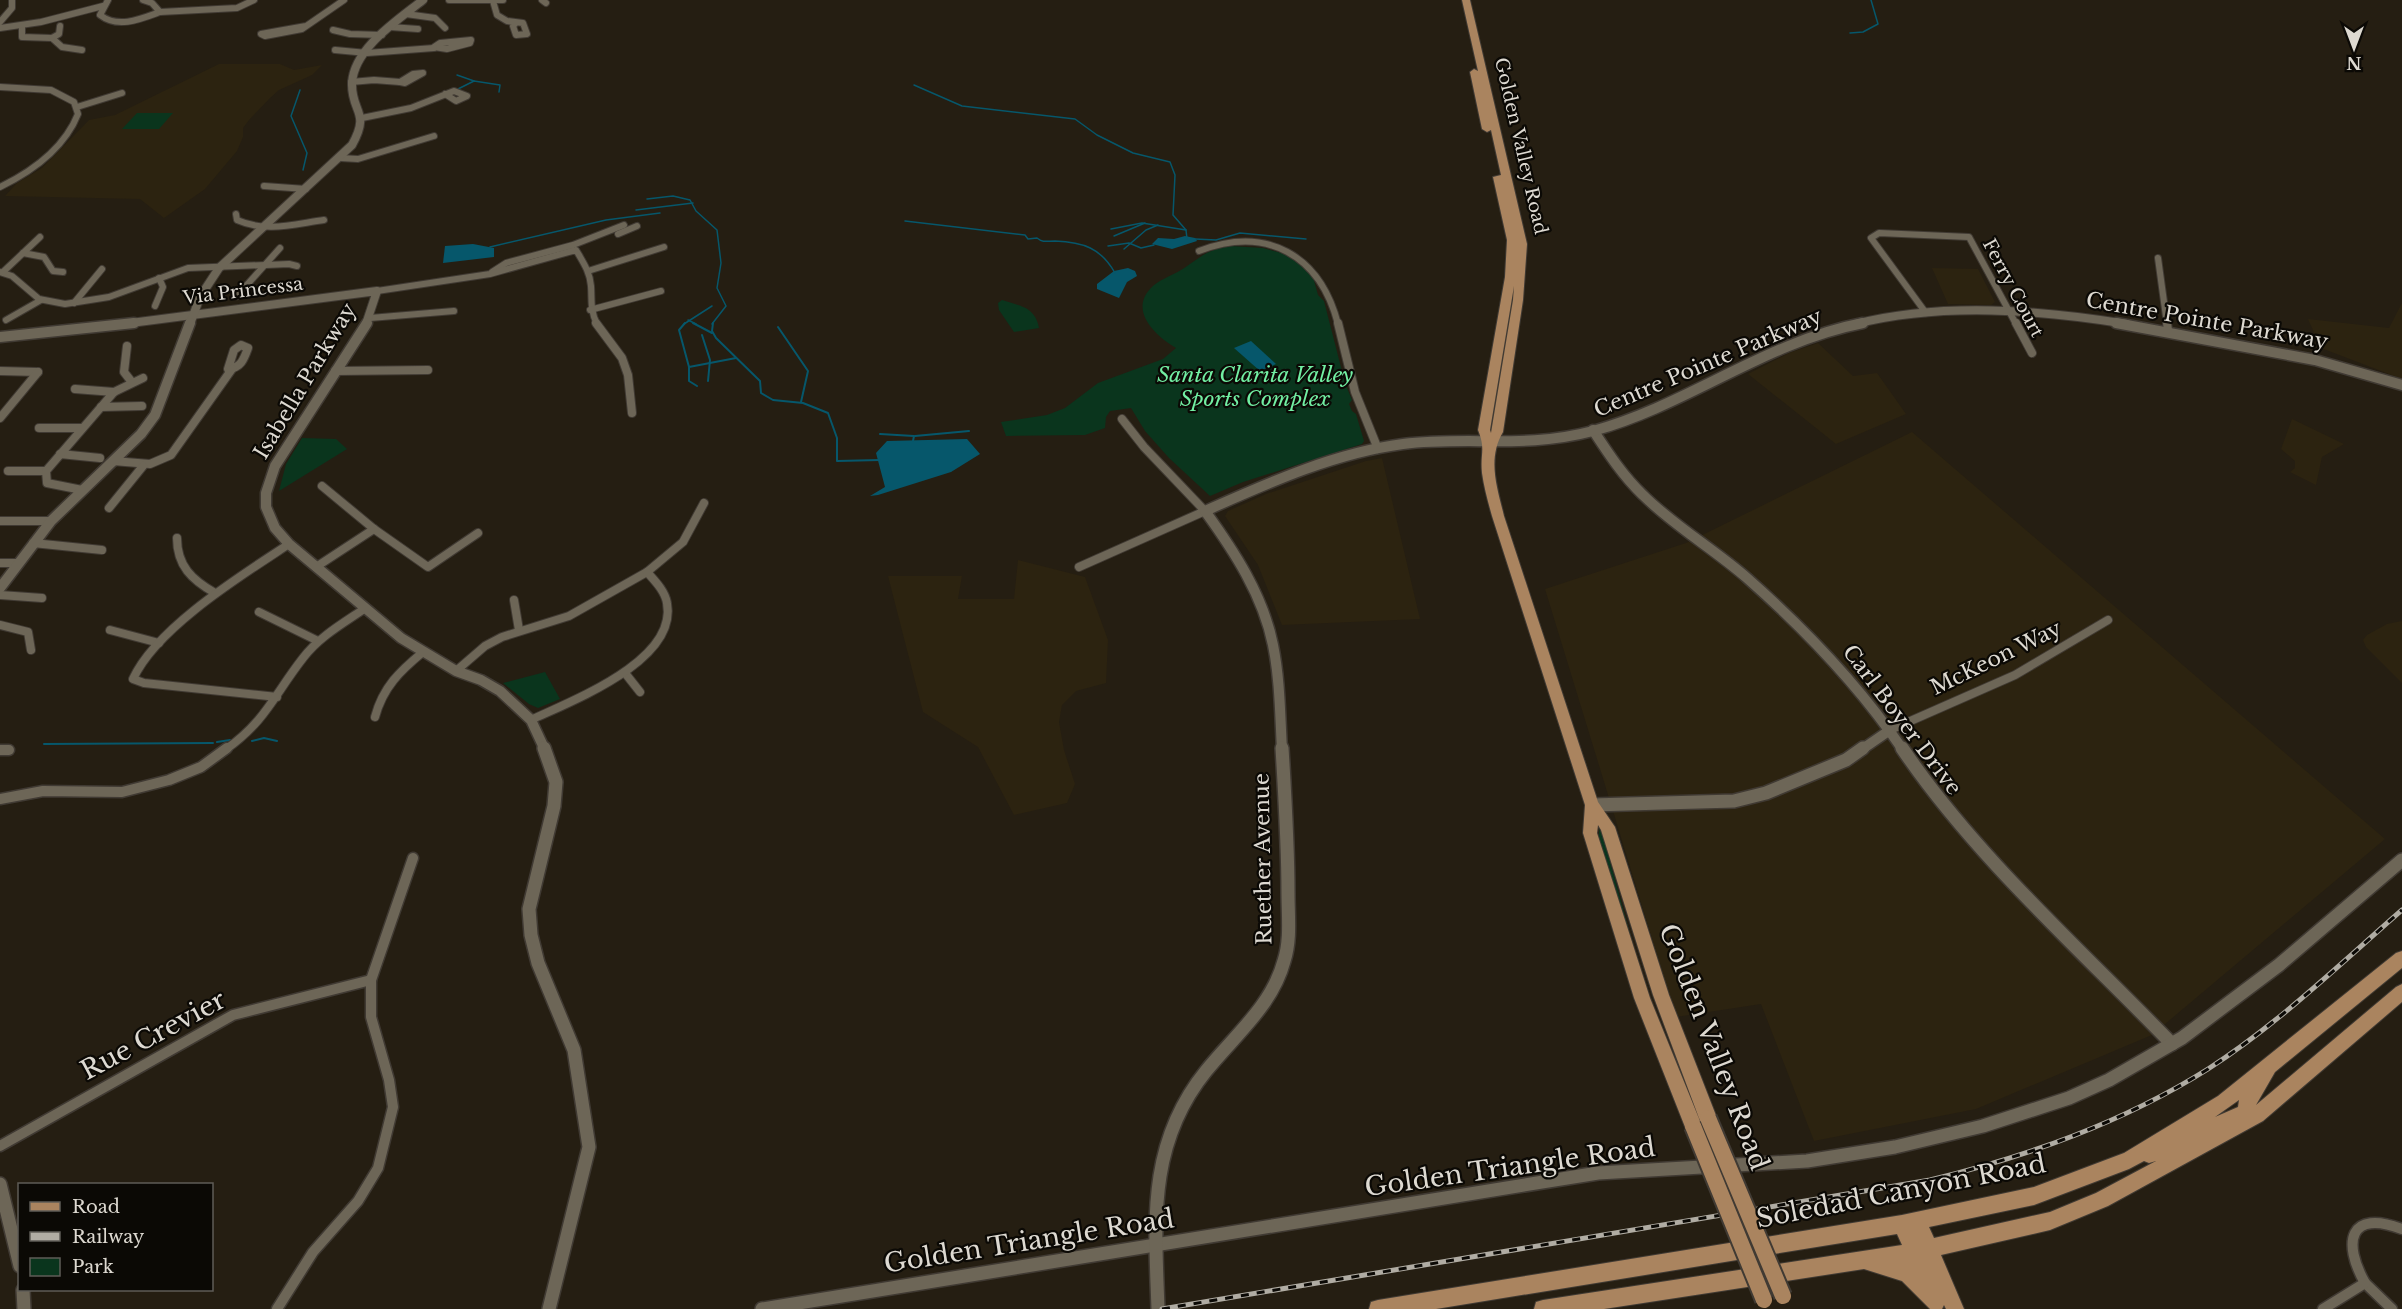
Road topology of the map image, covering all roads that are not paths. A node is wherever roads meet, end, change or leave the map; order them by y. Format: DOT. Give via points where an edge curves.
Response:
graph roads {
  1 [pos="12,0"];
  2 [pos="108,0"];
  3 [pos="143,0"];
  4 [pos="254,0"];
  5 [pos="344,0"];
  6 [pos="423,0"];
  7 [pos="449,0"];
  8 [pos="503,0"];
  9 [pos="1458,0"];
  10 [pos="1466,0"];
  11 [pos="493,1"];
  12 [pos="102,8"];
  13 [pos="12,9"];
  14 [pos="0,10"];
  15 [pos="160,12"];
  16 [pos="406,14"];
  17 [pos="0,22"];
  18 [pos="515,24"];
  19 [pos="22,26"];
  20 [pos="60,26"];
  21 [pos="306,26"];
  22 [pos="390,27"];
  23 [pos="0,28"];
  24 [pos="445,28"];
  25 [pos="418,29"];
  26 [pos="333,30"];
  27 [pos="382,35"];
  28 [pos="52,38"];
  29 [pos="434,48"];
  30 [pos="82,50"];
  31 [pos="335,50"];
  32 [pos="367,53"];
  33 [pos="351,82"];
  34 [pos="399,83"];
  35 [pos="0,87"];
  36 [pos="122,93"];
  37 [pos="445,94"];
  38 [pos="77,107"];
  39 [pos="362,118"];
  40 [pos="434,136"];
  41 [pos="340,158"];
  42 [pos="264,186"];
  43 [pos="0,187"];
  44 [pos="306,189"];
  45 [pos="236,214"];
  46 [pos="324,220"];
  47 [pos="624,225"];
  48 [pos="265,226"];
  49 [pos="637,226"];
  50 [pos="40,237"];
  51 [pos="664,247"];
  52 [pos="280,248"];
  53 [pos="575,248"];
  54 [pos="1198,250"];
  55 [pos="23,253"];
  56 [pos="2158,258"];
  57 [pos="264,265"];
  58 [pos="297,266"];
  59 [pos="219,268"];
  60 [pos="102,269"];
  61 [pos="588,271"];
  62 [pos="1,272"];
  63 [pos="63,272"];
  64 [pos="159,278"];
  65 [pos="377,291"];
  66 [pos="661,291"];
  67 [pos="237,296"];
  68 [pos="41,300"];
  69 [pos="74,303"];
  70 [pos="154,306"];
  71 [pos="590,310"];
  72 [pos="454,311"];
  73 [pos="2008,311"];
  74 [pos="1926,313"];
  75 [pos="194,314"];
  76 [pos="370,318"];
  77 [pos="6,320"];
  78 [pos="2168,330"];
  79 [pos="0,337"];
  80 [pos="127,346"];
  81 [pos="2031,353"];
  82 [pos="231,369"];
  83 [pos="428,370"];
  84 [pos="0,371"];
  85 [pos="335,371"];
  86 [pos="38,372"];
  87 [pos="142,378"];
  88 [pos="131,381"];
  89 [pos="2402,385"];
  90 [pos="75,389"];
  91 [pos="114,392"];
  92 [pos="142,406"];
  93 [pos="101,407"];
  94 [pos="632,413"];
  95 [pos="0,418"];
  96 [pos="1122,419"];
  97 [pos="39,428"];
  98 [pos="82,428"];
  99 [pos="1593,430"];
  100 [pos="1489,443"];
  101 [pos="1378,449"];
  102 [pos="60,454"];
  103 [pos="100,458"];
  104 [pos="113,461"];
  105 [pos="143,466"];
  106 [pos="8,471"];
  107 [pos="46,471"];
  108 [pos="322,486"];
  109 [pos="82,490"];
  110 [pos="704,503"];
  111 [pos="109,508"];
  112 [pos="1205,511"];
  113 [pos="0,521"];
  114 [pos="51,521"];
  115 [pos="374,529"];
  116 [pos="478,533"];
  117 [pos="177,538"];
  118 [pos="33,543"];
  119 [pos="289,544"];
  120 [pos="102,550"];
  121 [pos="0,563"];
  122 [pos="18,563"];
  123 [pos="316,567"];
  124 [pos="1079,567"];
  125 [pos="647,572"];
  126 [pos="0,588"];
  127 [pos="215,593"];
  128 [pos="0,595"];
  129 [pos="42,598"];
  130 [pos="514,600"];
  131 [pos="364,609"];
  132 [pos="259,612"];
  133 [pos="2108,620"];
  134 [pos="0,625"];
  135 [pos="110,630"];
  136 [pos="519,630"];
  137 [pos="318,641"];
  138 [pos="159,643"];
  139 [pos="31,650"];
  140 [pos="423,652"];
  141 [pos="456,671"];
  142 [pos="625,673"];
  143 [pos="640,692"];
  144 [pos="277,697"];
  145 [pos="375,717"];
  146 [pos="531,720"];
  147 [pos="1890,730"];
  148 [pos="0,799"];
  149 [pos="1592,805"];
  150 [pos="413,858"];
  151 [pos="2402,860"];
  152 [pos="2402,958"];
  153 [pos="371,980"];
  154 [pos="2402,992"];
  155 [pos="2172,1044"];
  156 [pos="2270,1066"];
  157 [pos="2250,1116"];
  158 [pos="0,1146"];
  159 [pos="2129,1160"];
  160 [pos="0,1184"];
  161 [pos="1910,1222"];
  162 [pos="2402,1229"];
  163 [pos="1157,1245"];
  164 [pos="1922,1251"];
  165 [pos="18,1258"];
  166 [pos="1857,1261"];
  167 [pos="2365,1283"];
  168 [pos="23,1291"];
  169 [pos="1776,1304"];
  170 [pos="1428,1305"];
  171 [pos="1938,1305"];
  172 [pos="24,1309"];
  173 [pos="277,1309"];
  174 [pos="549,1309"];
  175 [pos="762,1309"];
  176 [pos="1158,1309"];
  177 [pos="1378,1309"];
  178 [pos="1543,1309"];
  179 [pos="1955,1309"];
  180 [pos="2323,1309"];
  181 [pos="2392,1309"];
  1 -- 13 [label="street"];
  2 -- 12 [label="street"];
  3 -- 15 [label="street"];
  4 -- 15 [label="street" via="237,8"];
  5 -- 21 [label="street"];
  6 -- 16 [label="street"];
  7 -- 11 [label="street"];
  8 -- 11 [label="street"];
  9 -- 100 [label="main road, Golden Valley Road" via="1512,240 1510,277 1484,430"];
  10 -- 100 [label="main road, Golden Valley Road" via="1515,207 1523,257 1497,432"];
  11 -- 18 [label="street" via="497,16"];
  12 -- 15 [label="street" via="103,19 115,21 137,20"];
  12 -- 19 [label="street"];
  13 -- 14 [label="street"];
  13 -- 17 [label="street"];
  16 -- 22 [label="street"];
  16 -- 24 [label="street" via="435,18"];
  19 -- 23 [label="street"];
  19 -- 28 [label="street" via="22,37"];
  20 -- 28 [label="street" via="59,34"];
  21 -- 21 [label="street" via="300,25 261,34 265,36"];
  22 -- 25 [label="street"];
  22 -- 27 [label="street"];
  26 -- 27 [label="street"];
  27 -- 32 [label="street"];
  28 -- 30 [label="street" via="62,46"];
  29 -- 29 [label="street" via="465,45 472,41 440,43"];
  29 -- 32 [label="street"];
  31 -- 32 [label="street"];
  32 -- 33 [label="street"];
  33 -- 34 [label="street"];
  33 -- 39 [label="street"];
  35 -- 38 [label="street" via="51,90 64,94"];
  36 -- 38 [label="street"];
  37 -- 39 [label="street" via="407,109"];
  38 -- 43 [label="street" via="76,121 42,161"];
  39 -- 41 [label="street" via="359,135"];
  40 -- 41 [label="street" via="367,156"];
  41 -- 44 [label="street"];
  42 -- 44 [label="street"];
  44 -- 48 [label="street"];
  45 -- 48 [label="street" via="242,223"];
  46 -- 48 [label="street"];
  47 -- 53 [label="street, Via Princessa"];
  48 -- 59 [label="street"];
  49 -- 53 [label="street, Via Princessa"];
  50 -- 55 [label="street"];
  51 -- 61 [label="street"];
  52 -- 57 [label="street"];
  53 -- 61 [label="street"];
  53 -- 65 [label="street, Via Princessa" via="490,274"];
  54 -- 101 [label="street" via="1225,243 1266,245 1301,258 1317,273 1334,306 1349,372"];
  55 -- 62 [label="street"];
  55 -- 63 [label="street" via="44,257 53,271"];
  56 -- 78 [label="street"];
  57 -- 58 [label="street"];
  57 -- 59 [label="street"];
  57 -- 67 [label="street"];
  59 -- 64 [label="street" via="188,268"];
  59 -- 75 [label="street"];
  60 -- 69 [label="street"];
  61 -- 71 [label="street"];
  62 -- 68 [label="street" via="12,276"];
  64 -- 69 [label="street" via="123,293"];
  64 -- 70 [label="street" via="163,287"];
  65 -- 75 [label="street, Via Princessa"];
  65 -- 76 [label="street, Isabella Parkway"];
  66 -- 71 [label="street"];
  68 -- 69 [label="street"];
  68 -- 77 [label="street"];
  71 -- 94 [label="street" via="622,358"];
  72 -- 76 [label="street"];
  73 -- 74 [label="street, Centre Pointe Parkway"];
  73 -- 74 [label="street, Ferry Court" via="1969,237 1880,233 1871,238"];
  73 -- 78 [label="street, Centre Pointe Parkway" via="2084,316"];
  73 -- 81 [label="street, Ferry Court"];
  74 -- 99 [label="street, Centre Pointe Parkway" via="1862,322 1804,338 1659,407"];
  75 -- 79 [label="street, Via Princessa"];
  75 -- 104 [label="street" via="155,415"];
  76 -- 85 [label="street, Isabella Parkway"];
  78 -- 89 [label="street, Centre Pointe Parkway" via="2339,364"];
  80 -- 88 [label="street" via="124,372"];
  82 -- 105 [label="street" via="171,455"];
  83 -- 85 [label="street"];
  84 -- 86 [label="street"];
  85 -- 119 [label="street, Isabella Parkway" via="269,479 266,507 275,528"];
  86 -- 95 [label="street"];
  87 -- 88 [label="street"];
  88 -- 91 [label="street"];
  90 -- 91 [label="street"];
  91 -- 93 [label="street"];
  92 -- 93 [label="street"];
  93 -- 98 [label="street"];
  96 -- 112 [label="street, Ruether Avenue"];
  97 -- 98 [label="street"];
  98 -- 102 [label="street"];
  99 -- 100 [label="street, Centre Pointe Parkway" via="1540,441"];
  99 -- 147 [label="street, Carl Boyer Drive" via="1635,488 1761,589 1843,670"];
  100 -- 101 [label="street, Centre Pointe Parkway" via="1416,443"];
  100 -- 149 [label="main road, Golden Valley Road" via="1490,482 1498,516"];
  101 -- 112 [label="street, Centre Pointe Parkway" via="1258,487"];
  102 -- 103 [label="street"];
  102 -- 107 [label="street"];
  104 -- 105 [label="street"];
  104 -- 109 [label="street"];
  105 -- 111 [label="street"];
  106 -- 107 [label="street"];
  107 -- 109 [label="street" via="47,483"];
  108 -- 115 [label="street"];
  109 -- 114 [label="street"];
  110 -- 125 [label="street" via="683,542"];
  112 -- 124 [label="street, Centre Pointe Parkway"];
  112 -- 163 [label="street, Ruether Avenue" via="1249,580 1273,643 1288,845 1289,932 1284,962 1273,991 1175,1114 1163,1148 1156,1194"];
  113 -- 114 [label="street"];
  114 -- 118 [label="street"];
  115 -- 116 [label="street" via="428,567"];
  115 -- 123 [label="street"];
  117 -- 127 [label="street" via="176,552 183,569"];
  118 -- 120 [label="street"];
  118 -- 122 [label="street"];
  119 -- 123 [label="street, Isabella Parkway"];
  119 -- 127 [label="street"];
  121 -- 122 [label="street"];
  122 -- 126 [label="street"];
  123 -- 131 [label="street, Isabella Parkway"];
  125 -- 136 [label="street" via="569,616"];
  125 -- 142 [label="street" via="668,605 664,626 655,646"];
  127 -- 138 [label="street"];
  128 -- 129 [label="street"];
  130 -- 136 [label="street"];
  131 -- 137 [label="street"];
  131 -- 140 [label="street, Isabella Parkway"];
  132 -- 137 [label="street"];
  133 -- 147 [label="street, McKeon Way" via="1995,684"];
  134 -- 139 [label="street" via="28,632"];
  135 -- 138 [label="street"];
  136 -- 141 [label="street" via="485,646"];
  137 -- 144 [label="street"];
  138 -- 144 [label="street" via="134,674 136,682"];
  140 -- 141 [label="street, Isabella Parkway"];
  140 -- 145 [label="street" via="390,678"];
  141 -- 146 [label="street, Isabella Parkway" via="500,691"];
  142 -- 143 [label="street"];
  142 -- 146 [label="street"];
  144 -- 148 [label="street" via="245,736 224,753 169,780 122,792 43,791"];
  146 -- 174 [label="street, Isabella Parkway" via="556,782 554,806 529,909 531,935 538,963 574,1050 589,1147"];
  147 -- 149 [label="street, McKeon Way" via="1846,760 1766,793 1734,801"];
  147 -- 155 [label="street, Carl Boyer Drive" via="1934,796 1975,842"];
  149 -- 169 [label="main road, Golden Valley Road, bridge" via="1590,833 1642,998 1701,1122"];
  150 -- 153 [label="street"];
  151 -- 155 [label="street, Golden Triangle Road" via="2331,922"];
  152 -- 156 [label="main road, Soledad Canyon Road"];
  153 -- 158 [label="street, Rue Crevier" via="233,1015"];
  153 -- 173 [label="street" via="371,1017 393,1107 388,1134 378,1168 358,1202 314,1252"];
  154 -- 157 [label="main road"];
  155 -- 163 [label="street, Golden Triangle Road" via="2116,1076 2048,1104 1974,1128 1905,1143 1776,1165 1598,1173"];
  156 -- 157 [label="main road" via="2246,1105"];
  156 -- 159 [label="main road, Soledad Canyon Road" via="2224,1102"];
  157 -- 159 [label="main road"];
  157 -- 164 [label="main road" via="2102,1200 2050,1221"];
  159 -- 161 [label="main road, Soledad Canyon Road" via="2034,1196"];
  160 -- 165 [label="street"];
  161 -- 164 [label="main road"];
  161 -- 170 [label="main road, Soledad Canyon Road"];
  162 -- 167 [label="street" via="2372,1222 2358,1226 2350,1238 2351,1255"];
  163 -- 175 [label="street, Golden Triangle Road"];
  163 -- 176 [label="street, Ruether Avenue"];
  164 -- 166 [label="main road"];
  164 -- 171 [label="main road"];
  164 -- 179 [label="main road"];
  166 -- 171 [label="main road" via="1907,1272"];
  166 -- 178 [label="main road"];
  167 -- 180 [label="street"];
  167 -- 181 [label="street"];
  168 -- 172 [label="street"];
  170 -- 177 [label="main road, Soledad Canyon Road"];
}
